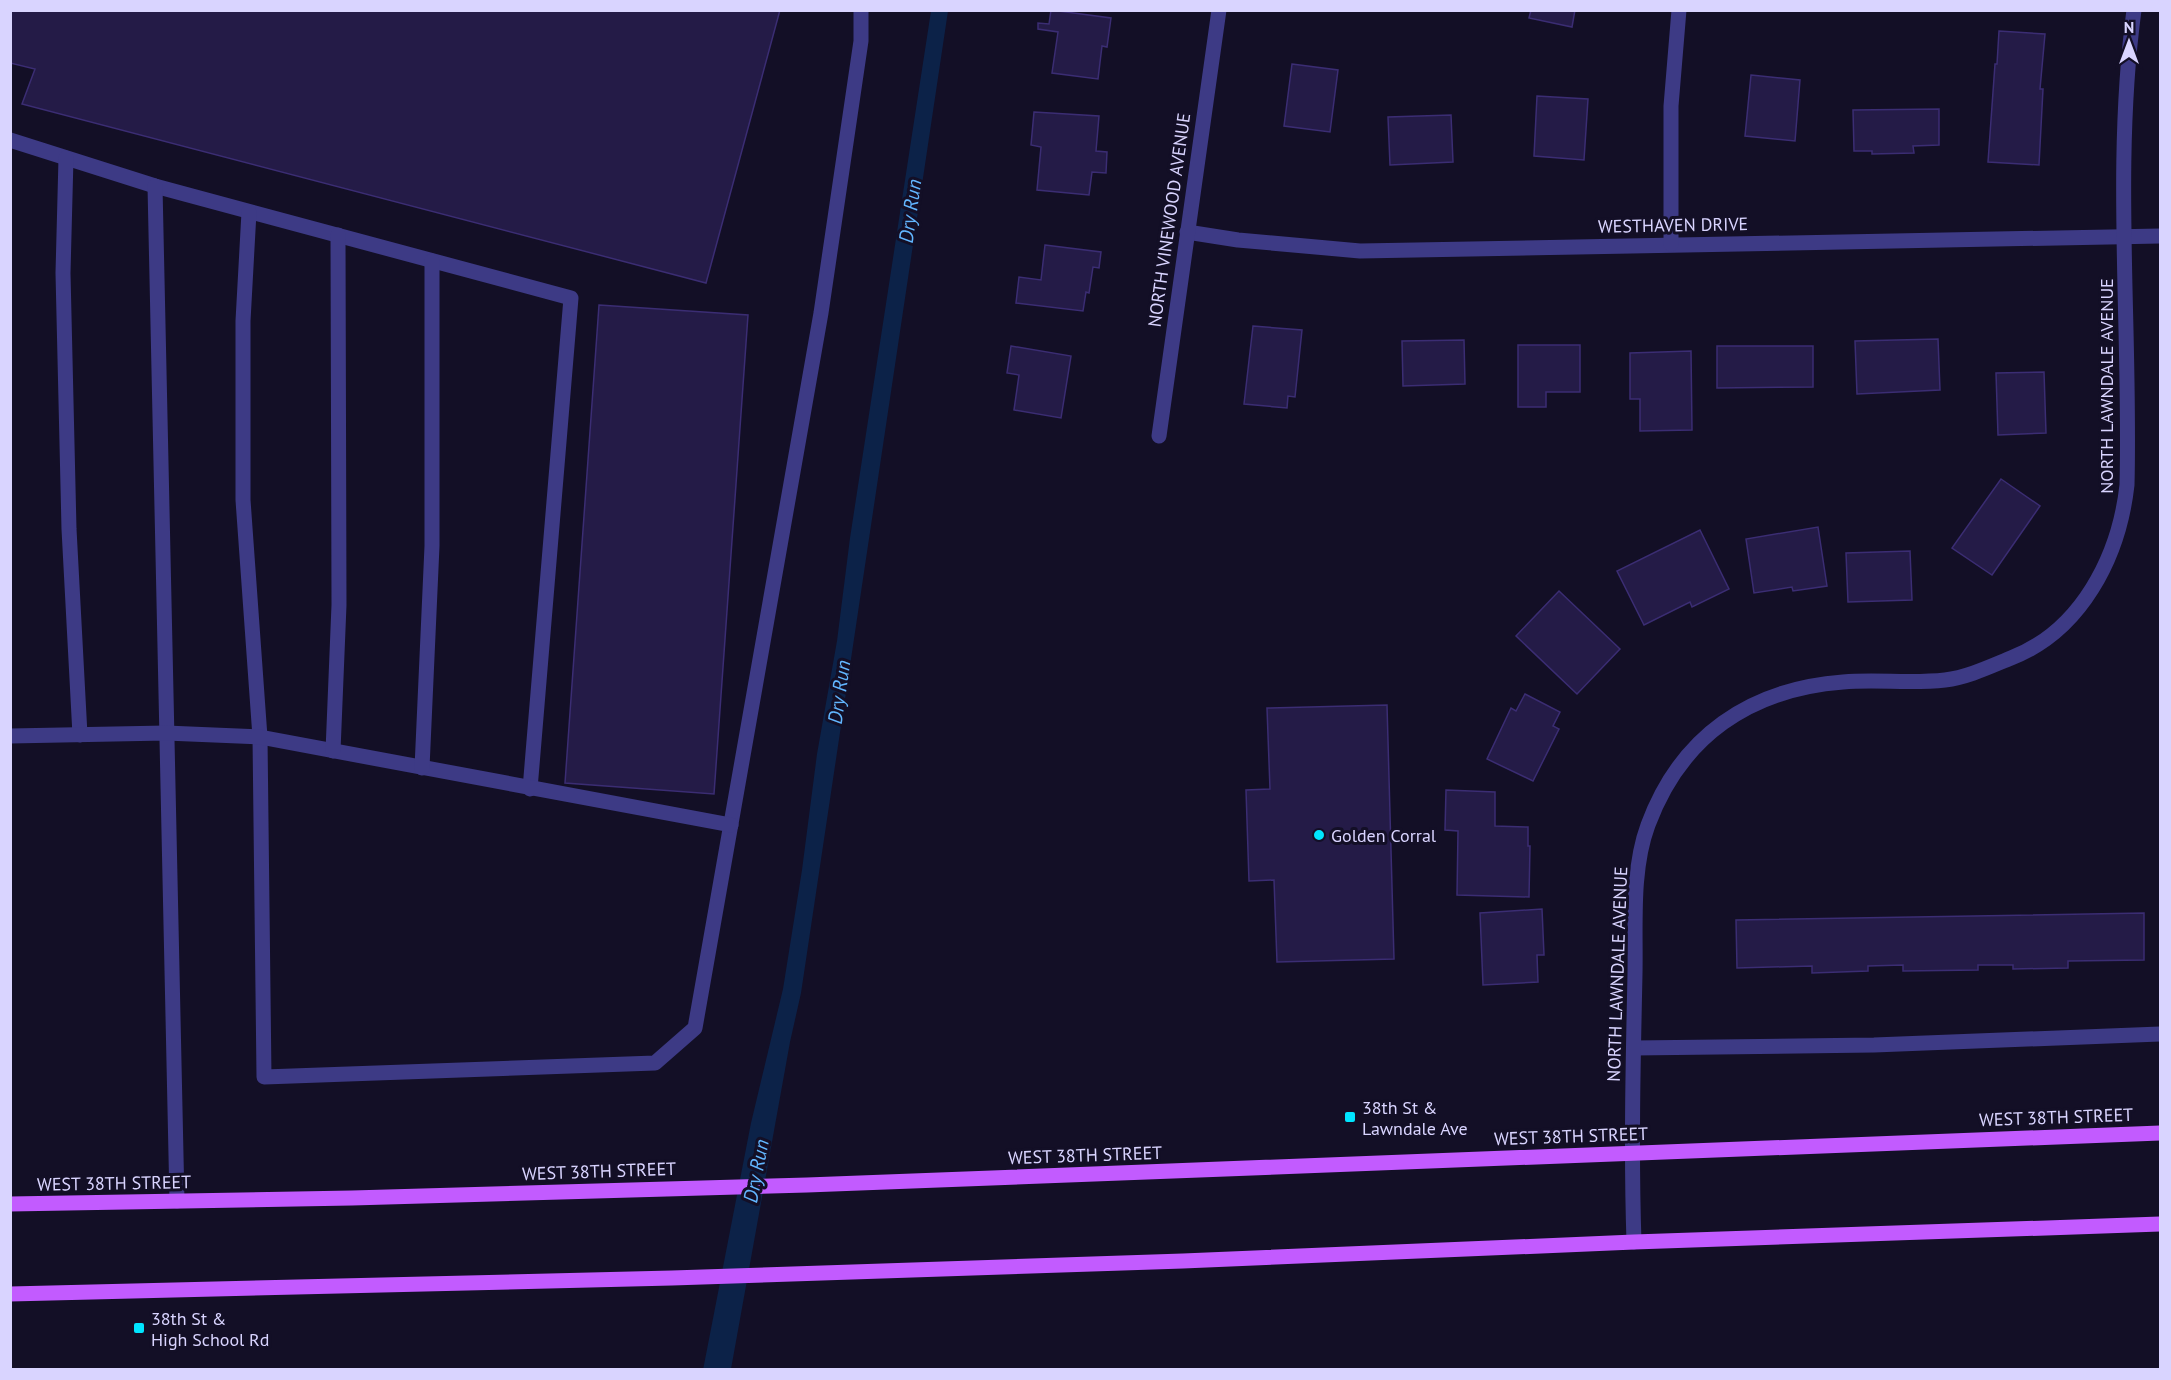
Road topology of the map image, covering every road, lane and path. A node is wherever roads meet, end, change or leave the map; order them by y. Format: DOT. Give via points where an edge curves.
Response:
graph roads {
  1 [pos="861,10"];
  2 [pos="1219,10"];
  3 [pos="1679,10"];
  4 [pos="2134,10"];
  5 [pos="10,141"];
  6 [pos="66,158"];
  7 [pos="154,186"];
  8 [pos="249,212"];
  9 [pos="1187,232"];
  10 [pos="338,236"];
  11 [pos="2160,236"];
  12 [pos="2125,237"];
  13 [pos="1671,244"];
  14 [pos="432,261"];
  15 [pos="1158,436"];
  16 [pos="166,734"];
  17 [pos="80,735"];
  18 [pos="10,736"];
  19 [pos="260,737"];
  20 [pos="333,751"];
  21 [pos="422,768"];
  22 [pos="530,789"];
  23 [pos="731,825"];
  24 [pos="2160,1034"];
  25 [pos="1634,1048"];
  26 [pos="2160,1133"];
  27 [pos="1631,1153"];
  28 [pos="177,1201"];
  29 [pos="10,1204"];
  30 [pos="2160,1224"];
  31 [pos="1634,1242"];
  32 [pos="10,1294"];
  1 -- 23 [label="street" via="861,41 821,313"];
  2 -- 9 [label="street, NORTH VINEWOOD AVENUE"];
  3 -- 13 [label="street" via="1671,106"];
  4 -- 12 [label="street, NORTH LAWNDALE AVENUE" via="2126,96"];
  5 -- 6 [label="street"];
  6 -- 7 [label="street"];
  6 -- 17 [label="street" via="63,273 69,529"];
  7 -- 8 [label="street"];
  7 -- 16 [label="street"];
  8 -- 10 [label="street"];
  8 -- 19 [label="street" via="243,321 243,500"];
  9 -- 13 [label="street, WESTHAVEN DRIVE" via="1248,242 1360,251"];
  9 -- 15 [label="street, NORTH VINEWOOD AVENUE"];
  10 -- 14 [label="street"];
  10 -- 20 [label="street" via="339,605"];
  11 -- 12 [label="street, WESTHAVEN DRIVE"];
  12 -- 13 [label="street, WESTHAVEN DRIVE"];
  12 -- 25 [label="street, NORTH LAWNDALE AVENUE" via="2127,485 2117,538 2094,587 2059,628 2020,656 1944,680 1843,682 1792,690 1744,709 1715,728 1690,752 1660,797 1647,827 1639,863"];
  14 -- 21 [label="street" via="432,546"];
  14 -- 22 [label="street" via="571,298"];
  16 -- 17 [label="street"];
  16 -- 19 [label="street"];
  16 -- 28 [label="street"];
  17 -- 18 [label="street"];
  19 -- 20 [label="street"];
  19 -- 23 [label="street" via="264,1077 655,1063 695,1028"];
  20 -- 21 [label="street"];
  21 -- 22 [label="street"];
  22 -- 23 [label="street"];
  24 -- 25 [label="street" via="1874,1045"];
  25 -- 27 [label="street, NORTH LAWNDALE AVENUE"];
  26 -- 27 [label="main road, WEST 38TH STREET"];
  27 -- 28 [label="main road, WEST 38TH STREET" via="807,1185"];
  27 -- 31 [label="street, NORTH LAWNDALE AVENUE"];
  28 -- 29 [label="main road, WEST 38TH STREET"];
  30 -- 31 [label="main road"];
  31 -- 32 [label="main road" via="1183,1262"];
}
